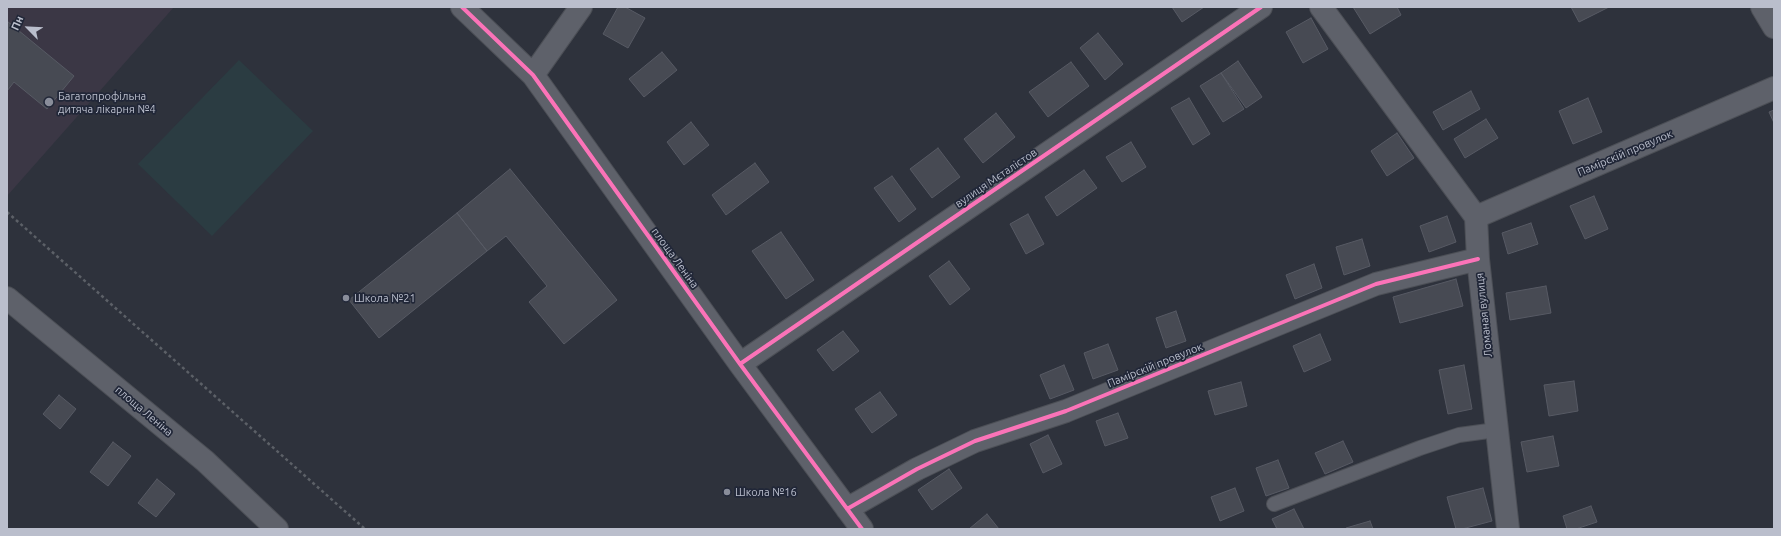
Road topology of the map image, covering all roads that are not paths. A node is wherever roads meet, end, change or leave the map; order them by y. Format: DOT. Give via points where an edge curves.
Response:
graph roads {
  1 [pos="462,7"];
  2 [pos="581,7"];
  3 [pos="1261,7"];
  4 [pos="1321,7"];
  5 [pos="1762,7"];
  6 [pos="1774,27"];
  7 [pos="533,75"];
  8 [pos="1774,88"];
  9 [pos="1476,217"];
  10 [pos="1478,259"];
  11 [pos="7,298"];
  12 [pos="740,364"];
  13 [pos="1496,430"];
  14 [pos="1274,504"];
  15 [pos="847,509"];
  16 [pos="277,529"];
  17 [pos="862,529"];
  18 [pos="1508,529"];
  1 -- 7 [label="street, площа Леніна"];
  2 -- 7 [label="street"];
  3 -- 12 [label="street, вулиця Мєталістов"];
  4 -- 9 [label="street"];
  5 -- 6 [label="street"];
  7 -- 12 [label="street, площа Леніна"];
  8 -- 9 [label="street, Памірскій провулок"];
  9 -- 10 [label="street, Ломаная вулиця"];
  10 -- 13 [label="street, Ломаная вулиця"];
  10 -- 15 [label="street, Памірскій провулок" via="1376,284 1066,411 975,441 917,469"];
  11 -- 16 [label="street, площа Леніна" via="205,461"];
  12 -- 15 [label="street, площа Леніна"];
  13 -- 14 [label="lane" via="1459,435"];
  13 -- 18 [label="street, Ломаная вулиця"];
  15 -- 17 [label="street, площа Леніна"];
}
